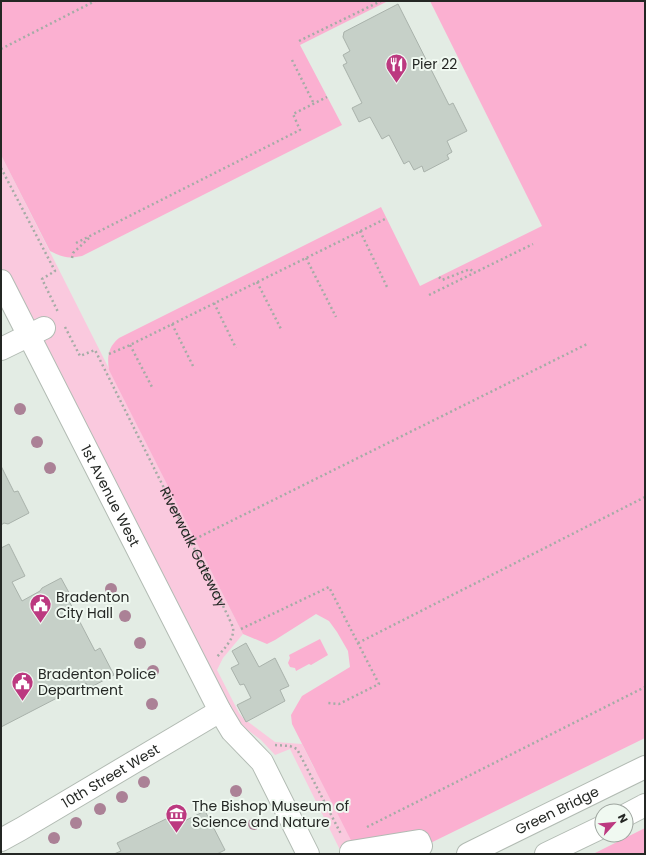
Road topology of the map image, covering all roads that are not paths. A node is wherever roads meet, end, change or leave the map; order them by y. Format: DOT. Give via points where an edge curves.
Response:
graph roads {
  1 [pos="1,281"];
  2 [pos="49,326"];
  3 [pos="1,349"];
  4 [pos="220,711"];
  5 [pos="645,768"];
  6 [pos="645,805"];
  7 [pos="634,811"];
  8 [pos="594,830"];
  9 [pos="1,840"];
  10 [pos="421,846"];
  11 [pos="351,852"];
  12 [pos="308,854"];
  13 [pos="468,854"];
  14 [pos="546,854"];
  1 -- 2 [label="street, 1st Avenue West"];
  2 -- 3 [label="street"];
  2 -- 4 [label="street, 1st Avenue West"];
  4 -- 9 [label="street, 10th Street West"];
  4 -- 12 [label="street, 1st Avenue West" via="232,731 262,762"];
  5 -- 13 [label="street, Green Bridge"];
  6 -- 7 [label="street"];
  8 -- 14 [label="street"];
  10 -- 11 [label="street" via="419,841"];
}
